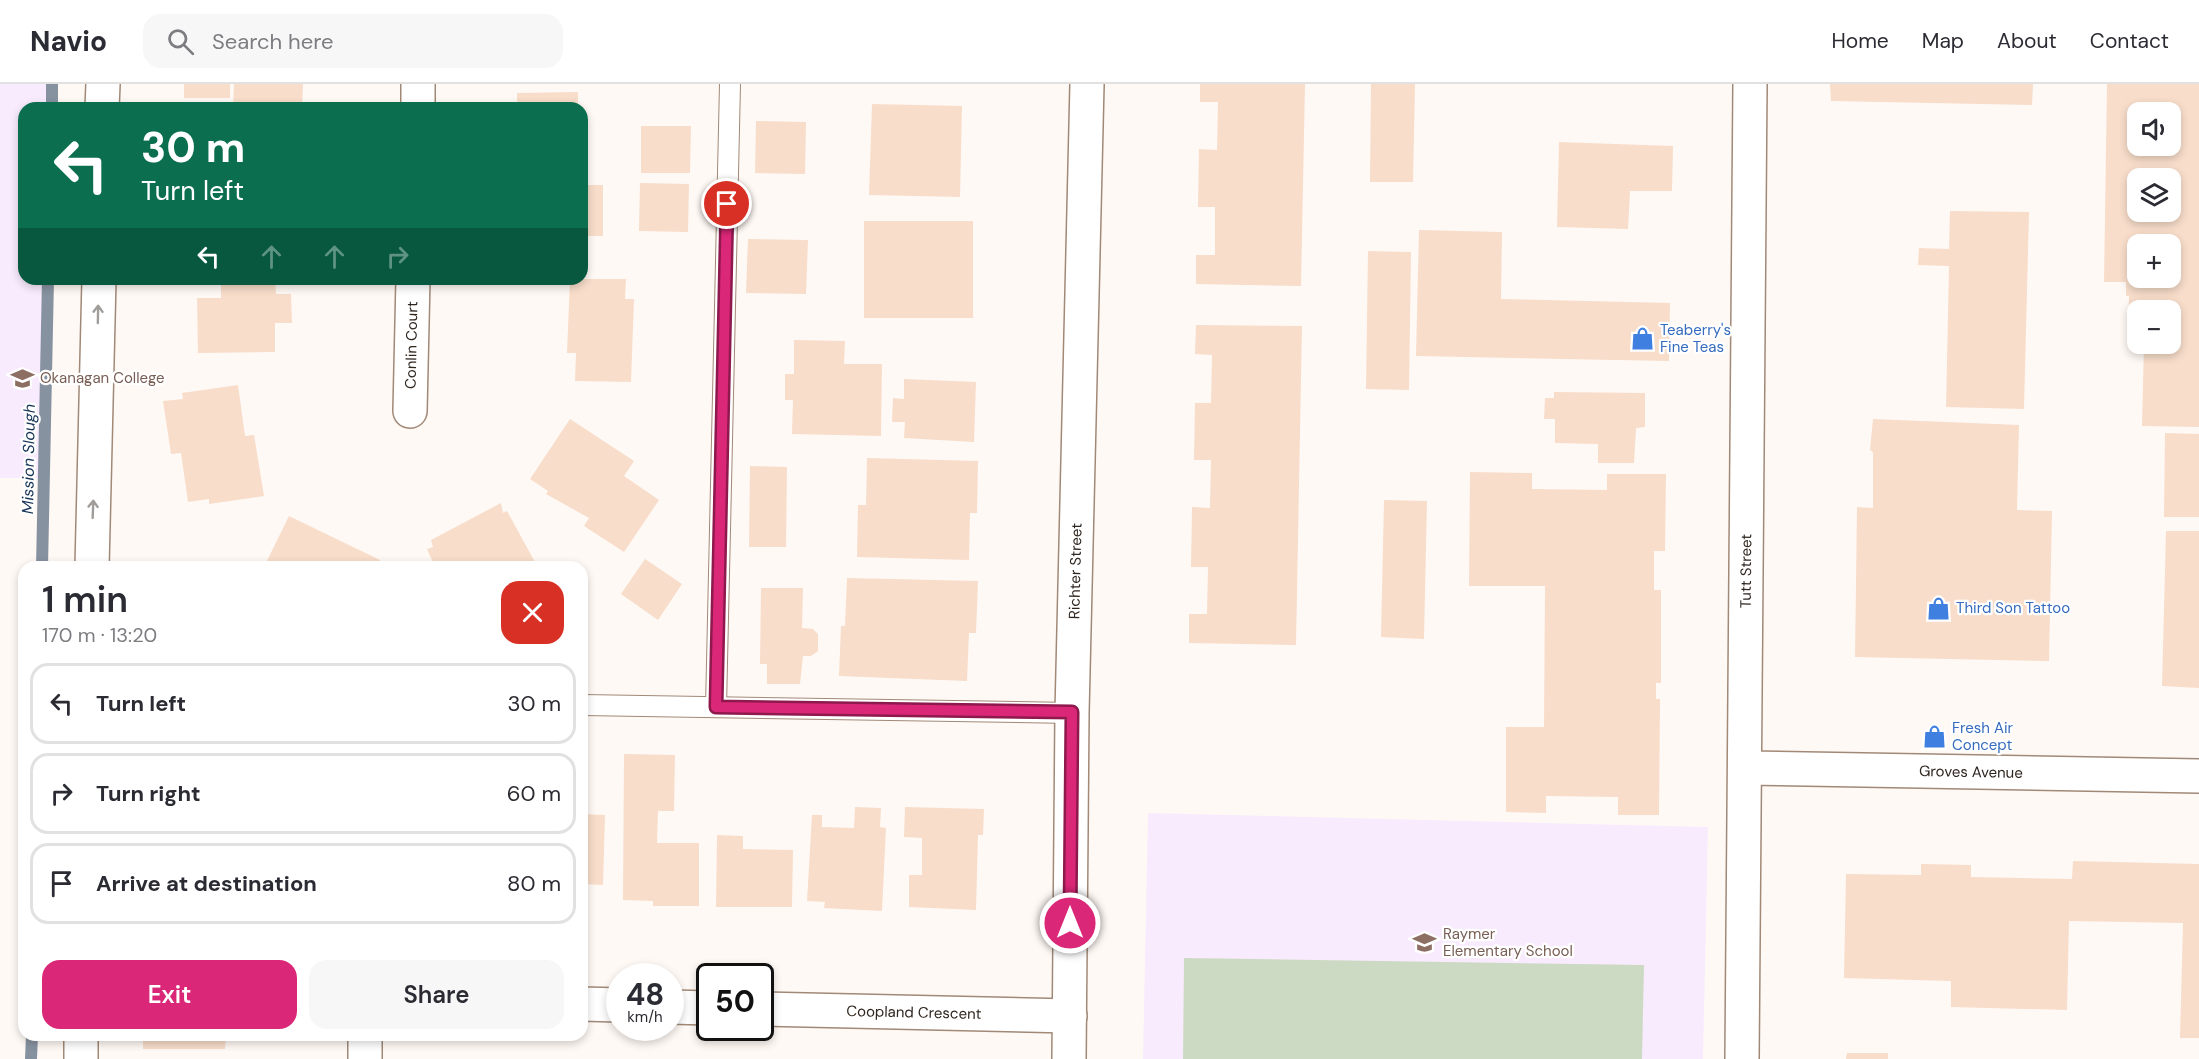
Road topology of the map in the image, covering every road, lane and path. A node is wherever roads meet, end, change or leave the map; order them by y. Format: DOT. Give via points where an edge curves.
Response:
graph roads {
  1 [pos="103,84"];
  2 [pos="418,84"];
  3 [pos="730,84"];
  4 [pos="1087,84"];
  5 [pos="1750,84"];
  6 [pos="102,102"];
  7 [pos="418,102"];
  8 [pos="99,285"];
  9 [pos="413,285"];
  10 [pos="410,411"];
  11 [pos="92,561"];
  12 [pos="588,705"];
  13 [pos="716,707"];
  14 [pos="1072,712"];
  15 [pos="1745,768"];
  16 [pos="2199,776"];
  17 [pos="588,1005"];
  18 [pos="606,1005"];
  19 [pos="774,1009"];
  20 [pos="1070,1016"];
  21 [pos="81,1041"];
  22 [pos="365,1041"];
  23 [pos="81,1059"];
  24 [pos="365,1059"];
  25 [pos="1069,1059"];
  26 [pos="1742,1059"];
  1 -- 6 [label="street"];
  2 -- 7 [label="street"];
  3 -- 13 [label="lane"];
  4 -- 14 [label="street, Richter Street"];
  5 -- 15 [label="street, Tutt Street"];
  11 -- 8 [label="street, one-way"];
  9 -- 10 [label="street, Conlin Court"];
  12 -- 13 [label="lane"];
  13 -- 14 [label="lane"];
  14 -- 20 [label="street, Richter Street"];
  15 -- 16 [label="street, Groves Avenue"];
  15 -- 26 [label="street, Tutt Street"];
  17 -- 18 [label="street"];
  19 -- 20 [label="street, Coopland Crescent"];
  20 -- 25 [label="street, Richter Street"];
  21 -- 23 [label="street"];
  22 -- 24 [label="street"];
}
